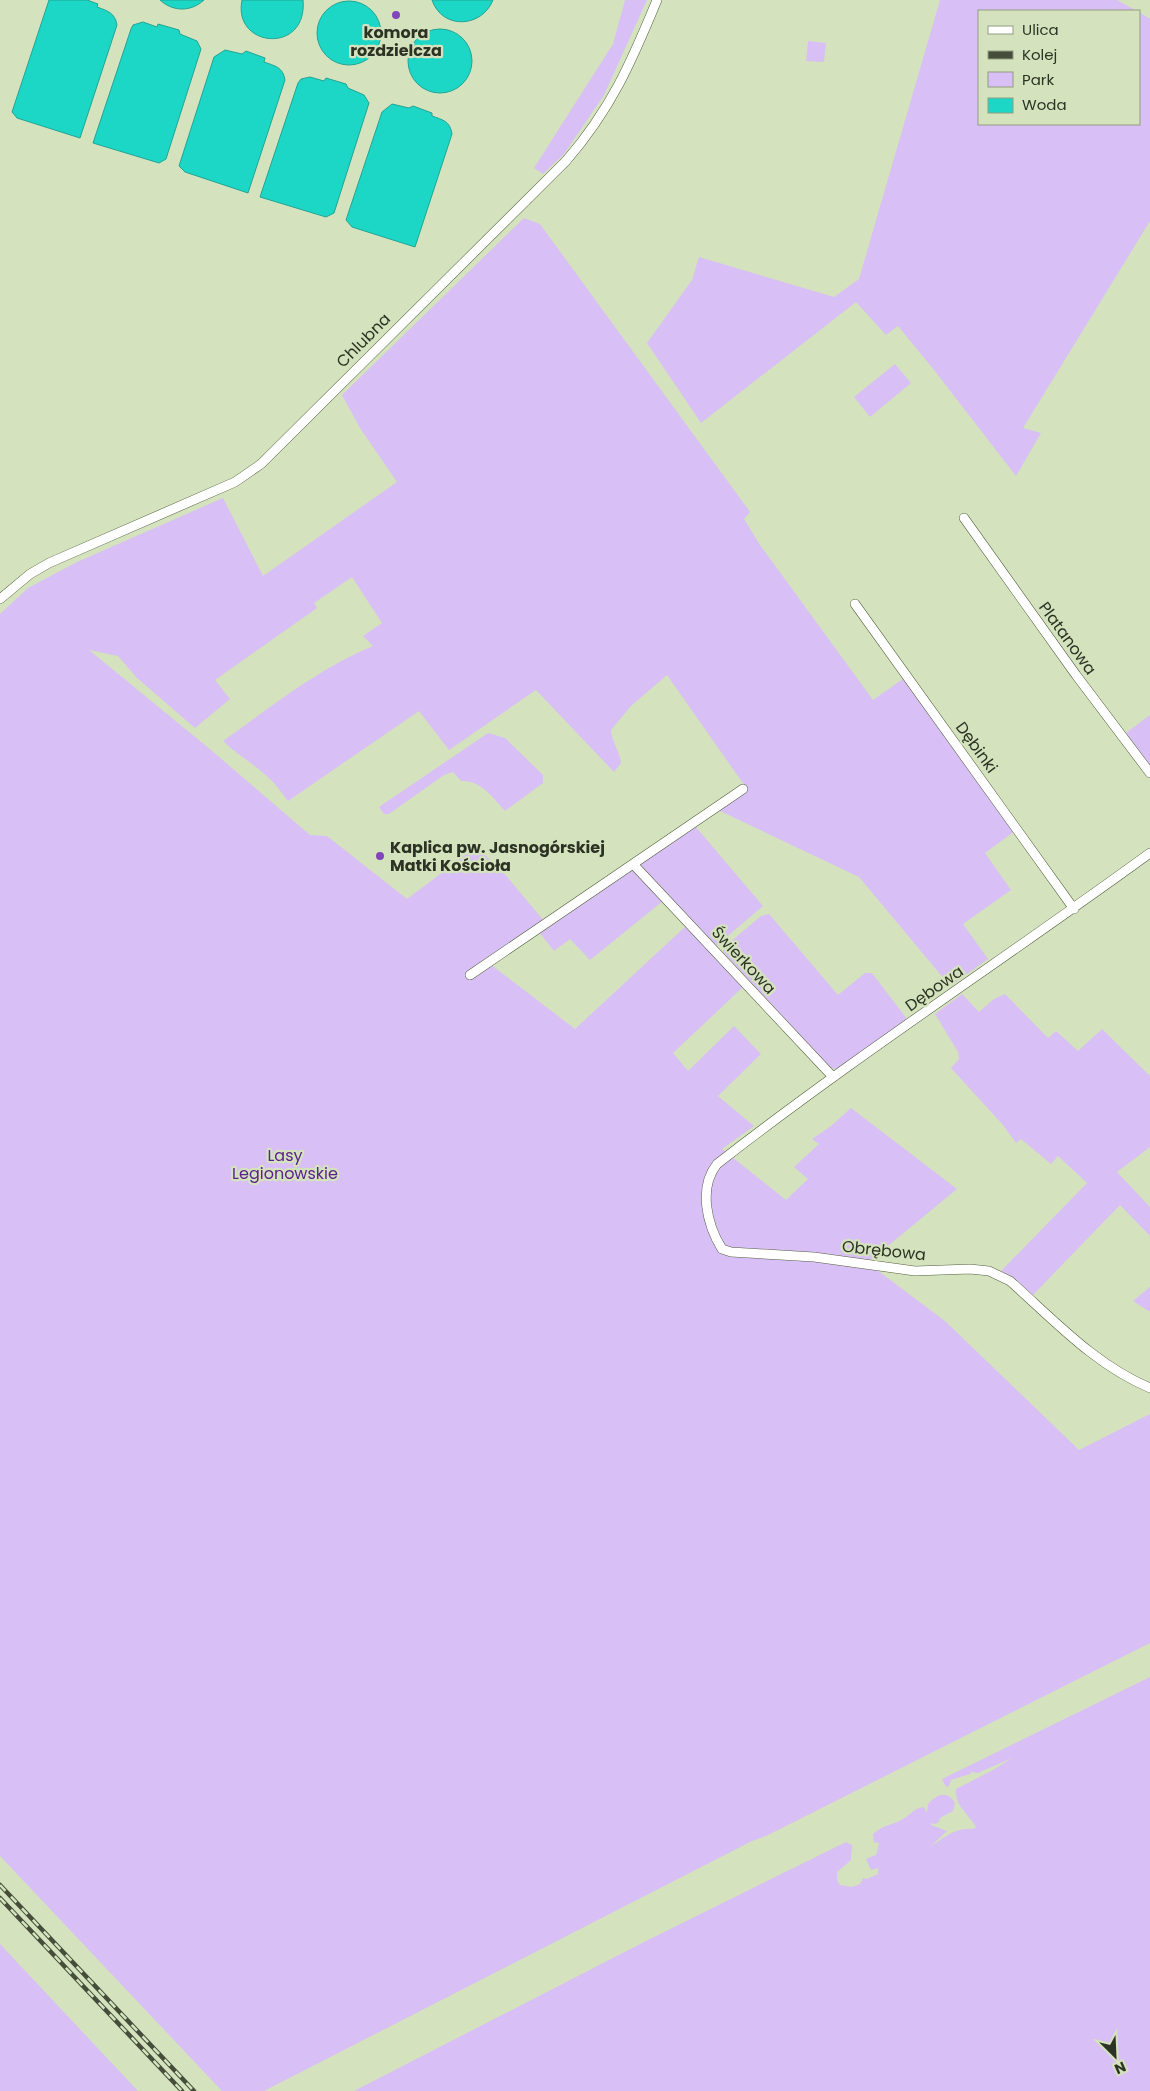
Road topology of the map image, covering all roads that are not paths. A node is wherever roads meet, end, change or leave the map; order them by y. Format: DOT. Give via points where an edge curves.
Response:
graph roads {
  1 [pos="657,0"];
  2 [pos="964,518"];
  3 [pos="0,599"];
  4 [pos="855,604"];
  5 [pos="1150,772"];
  6 [pos="743,789"];
  7 [pos="1150,853"];
  8 [pos="634,864"];
  9 [pos="1074,909"];
  10 [pos="470,975"];
  11 [pos="833,1077"];
  12 [pos="737,1149"];
  13 [pos="1150,1388"];
  1 -- 3 [label="street, Chlubna" via="619,85 566,161 261,464 235,482 49,563"];
  2 -- 5 [label="street, Platanowa"];
  4 -- 9 [label="street, Dębinki"];
  6 -- 8 [label="street"];
  7 -- 9 [label="street, Dębowa"];
  8 -- 10 [label="street"];
  8 -- 11 [label="street, Świerkowa"];
  9 -- 11 [label="street, Dębowa"];
  11 -- 12 [label="street, Dębowa"];
  12 -- 13 [label="street, Obrębowa" via="711,1171 707,1186 706,1206 722,1249 814,1256 915,1271 970,1269 1000,1275 1097,1358"];
}
